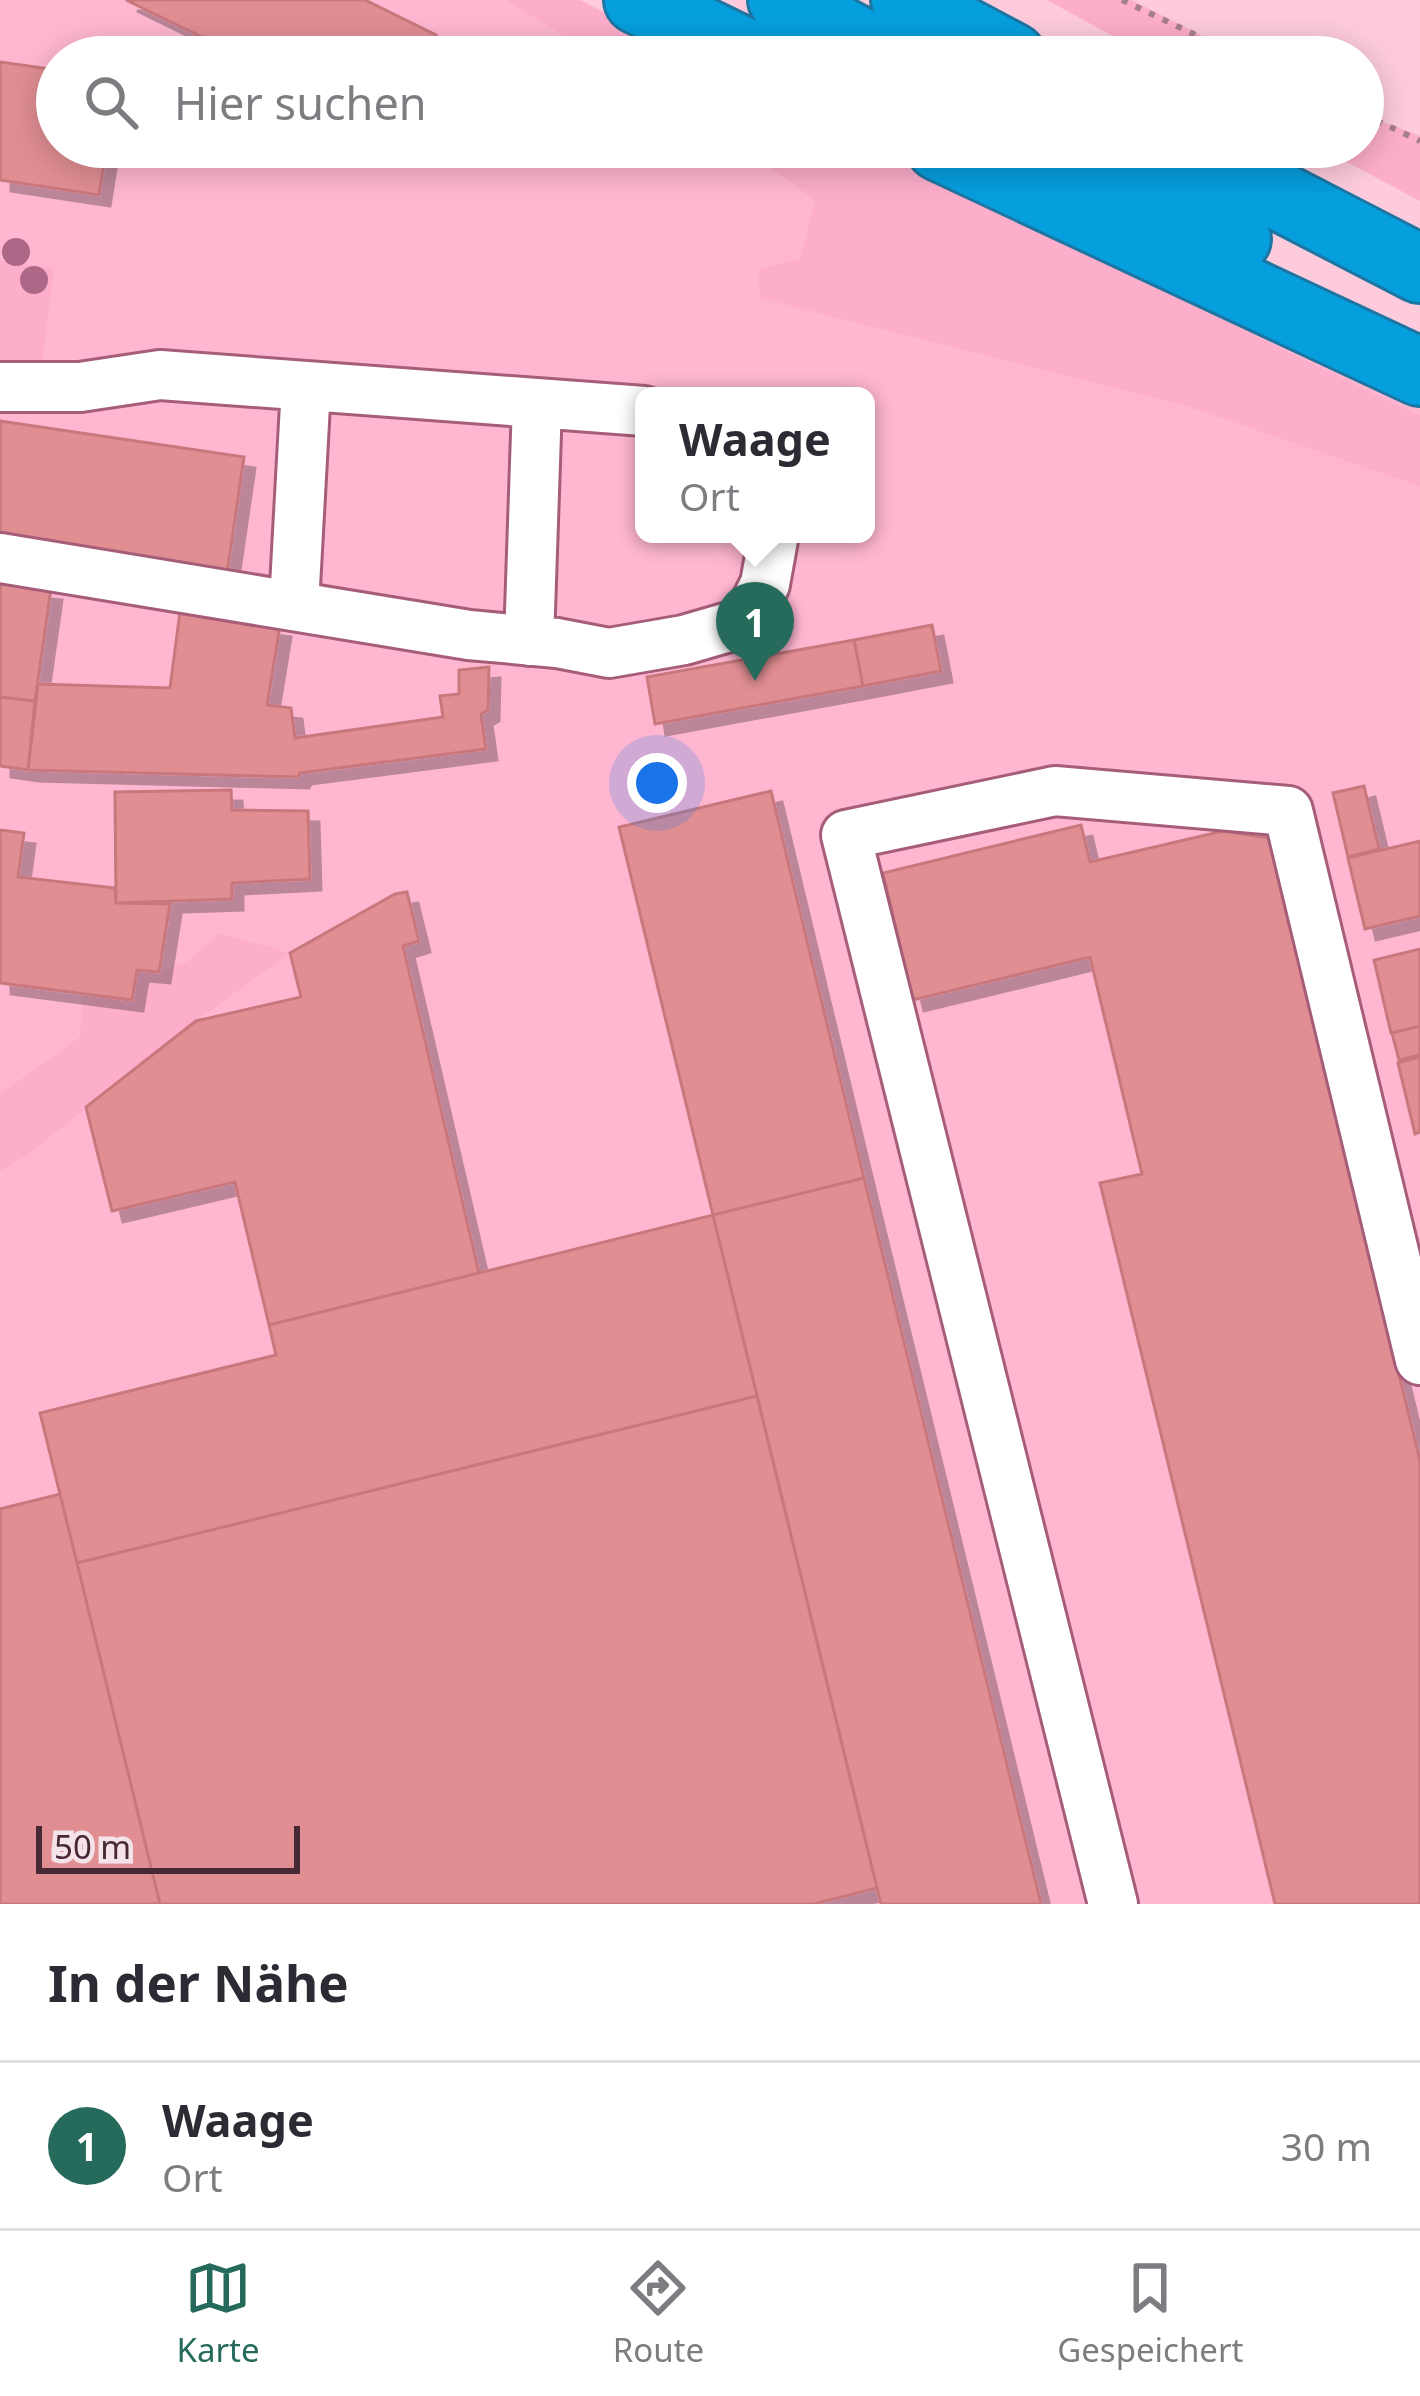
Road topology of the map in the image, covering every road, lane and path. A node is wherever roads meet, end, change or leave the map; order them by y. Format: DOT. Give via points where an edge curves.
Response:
graph roads {
  1 [pos="638,0"];
  2 [pos="782,0"];
  3 [pos="905,0"];
  4 [pos="960,0"];
  5 [pos="1122,0"];
  6 [pos="711,36"];
  7 [pos="850,36"];
  8 [pos="973,36"];
  9 [pos="1006,36"];
  10 [pos="1198,36"];
  11 [pos="1384,124"];
  12 [pos="1420,141"];
  13 [pos="985,168"];
  14 [pos="1100,168"];
  15 [pos="1225,168"];
  16 [pos="1420,269"];
  17 [pos="1420,334"];
  18 [pos="1420,372"];
  19 [pos="306,386"];
  20 [pos="0,387"];
  21 [pos="537,404"];
  22 [pos="635,410"];
  23 [pos="772,543"];
  24 [pos="0,558"];
  25 [pos="294,604"];
  26 [pos="529,641"];
  27 [pos="1420,1360"];
  28 [pos="1113,1904"];
  1 -- 6 [label="highway"];
  2 -- 7 [label="highway"];
  3 -- 8 [label="highway"];
  4 -- 9 [label="highway"];
  5 -- 10 [label="path"];
  11 -- 12 [label="path"];
  13 -- 18 [label="highway"];
  14 -- 17 [label="highway"];
  15 -- 16 [label="highway"];
  19 -- 20 [label="lane" via="160,375"];
  19 -- 21 [label="lane"];
  19 -- 25 [label="lane"];
  21 -- 22 [label="lane"];
  21 -- 26 [label="lane"];
  23 -- 26 [label="lane" via="746,622 608,653"];
  24 -- 25 [label="lane"];
  25 -- 26 [label="lane"];
  27 -- 28 [label="lane" via="1288,811 1055,791 847,836"];
}
